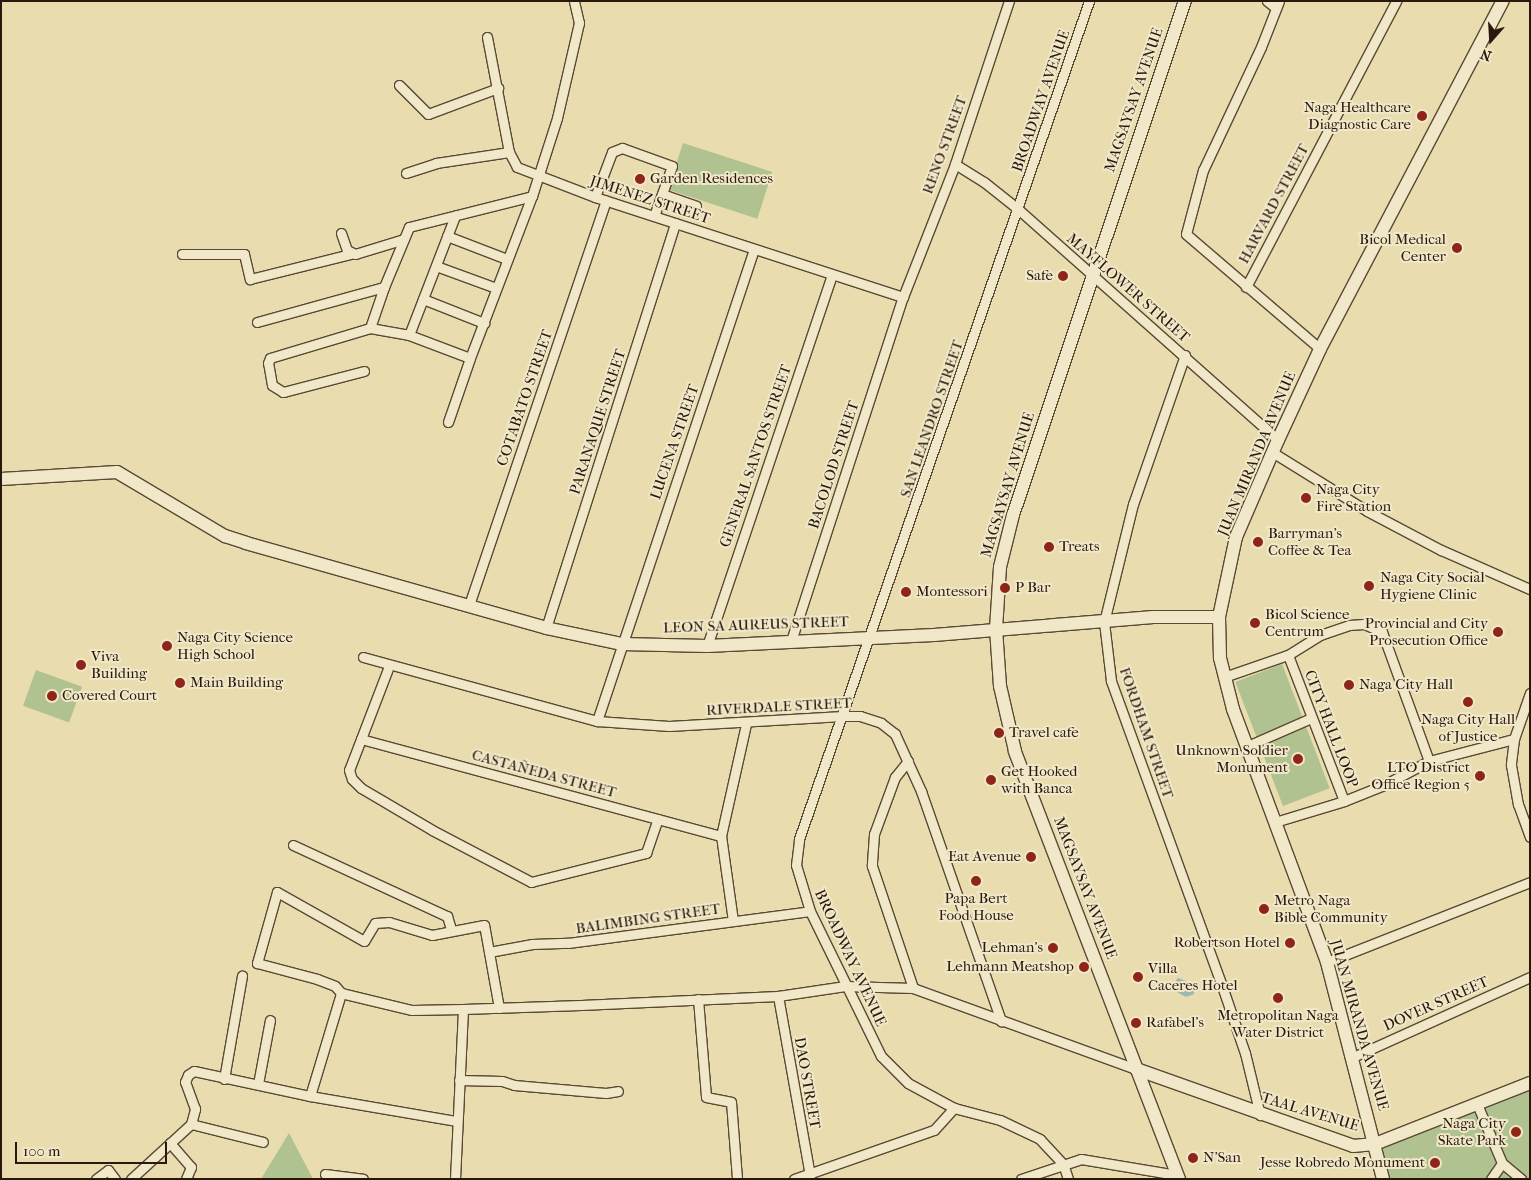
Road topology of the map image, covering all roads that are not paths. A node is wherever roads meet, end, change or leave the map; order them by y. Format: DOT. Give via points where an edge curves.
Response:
graph roads {
  1 [pos="574,1"];
  2 [pos="1009,1"];
  3 [pos="1089,1"];
  4 [pos="1184,1"];
  5 [pos="1267,1"];
  6 [pos="1396,1"];
  7 [pos="1503,1"];
  8 [pos="1277,5"];
  9 [pos="487,37"];
  10 [pos="399,85"];
  11 [pos="498,88"];
  12 [pos="509,152"];
  13 [pos="954,164"];
  14 [pos="406,173"];
  15 [pos="537,176"];
  16 [pos="662,194"];
  17 [pos="532,196"];
  18 [pos="595,197"];
  19 [pos="606,201"];
  20 [pos="696,206"];
  21 [pos="1018,209"];
  22 [pos="455,216"];
  23 [pos="654,216"];
  24 [pos="675,223"];
  25 [pos="341,232"];
  26 [pos="447,236"];
  27 [pos="404,239"];
  28 [pos="754,249"];
  29 [pos="182,254"];
  30 [pos="350,254"];
  31 [pos="507,259"];
  32 [pos="436,266"];
  33 [pos="832,274"];
  34 [pos="1092,274"];
  35 [pos="1246,287"];
  36 [pos="384,288"];
  37 [pos="496,288"];
  38 [pos="903,297"];
  39 [pos="423,300"];
  40 [pos="257,322"];
  41 [pos="484,323"];
  42 [pos="370,328"];
  43 [pos="409,335"];
  44 [pos="1320,349"];
  45 [pos="1185,355"];
  46 [pos="470,358"];
  47 [pos="364,371"];
  48 [pos="448,422"];
  49 [pos="1278,440"];
  50 [pos="1272,452"];
  51 [pos="1,479"];
  52 [pos="1530,589"];
  53 [pos="469,605"];
  54 [pos="1218,617"];
  55 [pos="1104,622"];
  56 [pos="546,628"];
  57 [pos="996,629"];
  58 [pos="871,638"];
  59 [pos="790,641"];
  60 [pos="622,644"];
  61 [pos="707,646"];
  62 [pos="1288,656"];
  63 [pos="363,658"];
  64 [pos="389,666"];
  65 [pos="1224,677"];
  66 [pos="1530,693"];
  67 [pos="843,716"];
  68 [pos="1312,718"];
  69 [pos="597,721"];
  70 [pos="746,724"];
  71 [pos="361,739"];
  72 [pos="1514,739"];
  73 [pos="1245,747"];
  74 [pos="908,761"];
  75 [pos="1429,761"];
  76 [pos="1344,801"];
  77 [pos="658,819"];
  78 [pos="1275,822"];
  79 [pos="721,836"];
  80 [pos="1530,837"];
  81 [pos="293,846"];
  82 [pos="1530,882"];
  83 [pos="810,911"];
  84 [pos="733,921"];
  85 [pos="451,929"];
  86 [pos="489,952"];
  87 [pos="1327,962"];
  88 [pos="242,976"];
  89 [pos="1530,977"];
  90 [pos="845,986"];
  91 [pos="913,988"];
  92 [pos="341,993"];
  93 [pos="778,996"];
  94 [pos="698,999"];
  95 [pos="499,1008"];
  96 [pos="463,1009"];
  97 [pos="270,1020"];
  98 [pos="1001,1021"];
  99 [pos="1353,1057"];
  100 [pos="1136,1069"];
  101 [pos="224,1079"];
  102 [pos="459,1080"];
  103 [pos="1530,1083"];
  104 [pos="258,1084"];
  105 [pos="618,1090"];
  106 [pos="310,1096"];
  107 [pos="1477,1104"];
  108 [pos="954,1108"];
  109 [pos="1260,1115"];
  110 [pos="457,1121"];
  111 [pos="191,1124"];
  112 [pos="263,1142"];
  113 [pos="170,1143"];
  114 [pos="1375,1144"];
  115 [pos="1502,1163"];
  116 [pos="1063,1164"];
  117 [pos="325,1174"];
  118 [pos="810,1175"];
  119 [pos="1178,1177"];
  120 [pos="1520,1178"];
  121 [pos="96,1179"];
  122 [pos="115,1179"];
  123 [pos="131,1179"];
  124 [pos="186,1179"];
  125 [pos="363,1179"];
  126 [pos="455,1179"];
  127 [pos="737,1179"];
  128 [pos="794,1179"];
  129 [pos="1021,1179"];
  130 [pos="1068,1179"];
  131 [pos="1383,1179"];
  132 [pos="1491,1179"];
  1 -- 15 [label="street" via="579,22 557,118"];
  2 -- 13 [label="street, RENO STREET"];
  3 -- 21 [label="street, BROADWAY AVENUE"];
  4 -- 34 [label="street, MAGSAYSAY AVENUE"];
  5 -- 8 [label="street"];
  6 -- 35 [label="street, HARVARD STREET"];
  7 -- 44 [label="street, JUAN MIRANDA AVENUE"];
  8 -- 35 [label="street" via="1262,47 1203,170 1186,234"];
  9 -- 11 [label="street"];
  10 -- 11 [label="street" via="428,114"];
  11 -- 12 [label="street"];
  12 -- 14 [label="street" via="436,163"];
  12 -- 15 [label="street, JIMENEZ STREET" via="517,167"];
  13 -- 21 [label="street, MAYFLOWER STREET" via="984,182"];
  13 -- 38 [label="street, RENO STREET"];
  15 -- 17 [label="street"];
  15 -- 18 [label="street, JIMENEZ STREET"];
  16 -- 18 [label="street" via="672,166 622,148 612,152"];
  16 -- 20 [label="street"];
  16 -- 23 [label="street"];
  17 -- 22 [label="street"];
  17 -- 31 [label="street"];
  18 -- 19 [label="street, JIMENEZ STREET"];
  19 -- 23 [label="street, JIMENEZ STREET"];
  19 -- 53 [label="street, COTABATO STREET"];
  21 -- 34 [label="street, MAYFLOWER STREET"];
  21 -- 58 [label="street, SAN LEANDRO STREET"];
  22 -- 26 [label="street"];
  22 -- 27 [label="street" via="409,226"];
  23 -- 24 [label="street, JIMENEZ STREET"];
  24 -- 28 [label="street, JIMENEZ STREET"];
  24 -- 56 [label="street, PARANAQUE STREET"];
  25 -- 30 [label="street"];
  26 -- 31 [label="street"];
  26 -- 32 [label="street"];
  27 -- 30 [label="street"];
  27 -- 36 [label="street"];
  28 -- 33 [label="street, JIMENEZ STREET"];
  28 -- 60 [label="street, LUCENA STREET"];
  29 -- 30 [label="street" via="244,254 250,279"];
  31 -- 37 [label="street"];
  32 -- 37 [label="street"];
  32 -- 39 [label="street"];
  33 -- 38 [label="street, JIMENEZ STREET"];
  33 -- 61 [label="street, GENERAL SANTOS STREET"];
  34 -- 45 [label="street, MAYFLOWER STREET"];
  34 -- 57 [label="street, MAGSAYSAY AVENUE" via="1003,550"];
  35 -- 44 [label="street"];
  36 -- 40 [label="street"];
  36 -- 42 [label="street"];
  37 -- 41 [label="street"];
  38 -- 59 [label="street, BACOLOD STREET"];
  39 -- 41 [label="street"];
  39 -- 43 [label="street"];
  41 -- 46 [label="street"];
  42 -- 43 [label="street"];
  42 -- 47 [label="street" via="270,358 268,363 272,385 283,392"];
  43 -- 46 [label="street"];
  44 -- 49 [label="street, JUAN MIRANDA AVENUE"];
  45 -- 49 [label="street, MAYFLOWER STREET"];
  45 -- 55 [label="street, FORDHAM STREET" via="1133,504"];
  46 -- 48 [label="street"];
  49 -- 50 [label="street, JUAN MIRANDA AVENUE"];
  50 -- 52 [label="street" via="1391,524"];
  50 -- 54 [label="street, JUAN MIRANDA AVENUE" via="1236,537"];
  51 -- 53 [label="street, LEON SA AUREUS STREET" via="117,472 225,536"];
  53 -- 56 [label="street, LEON SA AUREUS STREET"];
  54 -- 55 [label="street, LEON SA AUREUS STREET" via="1152,617"];
  54 -- 65 [label="street, JUAN MIRANDA AVENUE"];
  55 -- 57 [label="street, LEON SA AUREUS STREET"];
  55 -- 109 [label="street, FORDHAM STREET" via="1111,681 1222,986 1245,1053"];
  56 -- 60 [label="street, LEON SA AUREUS STREET"];
  57 -- 58 [label="street, LEON SA AUREUS STREET"];
  57 -- 100 [label="street, MAGSAYSAY AVENUE" via="1000,686 1015,751"];
  58 -- 59 [label="street, LEON SA AUREUS STREET"];
  58 -- 67 [label="street, BROADWAY AVENUE"];
  59 -- 61 [label="street, LEON SA AUREUS STREET"];
  60 -- 61 [label="street, LEON SA AUREUS STREET"];
  60 -- 69 [label="street, LUCENA STREET"];
  62 -- 65 [label="street"];
  62 -- 68 [label="street, CITY HALL LOOP"];
  62 -- 75 [label="street" via="1320,635 1349,625 1364,624 1382,632"];
  63 -- 64 [label="street, RIVERDALE STREET"];
  64 -- 69 [label="street, RIVERDALE STREET"];
  64 -- 71 [label="street"];
  65 -- 73 [label="street, JUAN MIRANDA AVENUE"];
  66 -- 72 [label="street"];
  67 -- 70 [label="street, RIVERDALE STREET"];
  67 -- 74 [label="street, RIVERDALE STREET" via="860,716 881,723 895,734"];
  67 -- 83 [label="street, BROADWAY AVENUE" via="799,839 796,865"];
  68 -- 73 [label="street"];
  68 -- 76 [label="street, CITY HALL LOOP"];
  69 -- 70 [label="street, RIVERDALE STREET" via="633,726"];
  70 -- 79 [label="street"];
  71 -- 77 [label="street, CASTAÑEDA STREET"];
  71 -- 77 [label="street" via="349,770 360,788 531,882 646,854"];
  72 -- 75 [label="street"];
  72 -- 80 [label="street" via="1511,765 1518,804"];
  73 -- 78 [label="street, JUAN MIRANDA AVENUE"];
  74 -- 91 [label="street" via="895,777 874,834 872,866"];
  74 -- 98 [label="street, RIVERDALE STREET" via="986,971"];
  75 -- 76 [label="street" via="1384,786"];
  76 -- 78 [label="street, CITY HALL LOOP"];
  77 -- 79 [label="street, CASTAÑEDA STREET"];
  78 -- 87 [label="street, JUAN MIRANDA AVENUE"];
  79 -- 84 [label="street"];
  81 -- 85 [label="street" via="447,916"];
  82 -- 87 [label="street"];
  83 -- 84 [label="street, BALIMBING STREET"];
  83 -- 90 [label="street, BROADWAY AVENUE"];
  84 -- 86 [label="street, BALIMBING STREET" via="568,943 532,944"];
  85 -- 86 [label="street" via="484,924"];
  85 -- 92 [label="street" via="432,935 389,922 375,923 364,941 358,940 277,892 258,963 317,979 335,986"];
  86 -- 95 [label="street"];
  87 -- 99 [label="street, JUAN MIRANDA AVENUE"];
  88 -- 101 [label="street"];
  89 -- 99 [label="street, DOVER STREET"];
  90 -- 91 [label="street"];
  90 -- 93 [label="street"];
  90 -- 108 [label="street, BROADWAY AVENUE" via="881,1056 908,1083"];
  91 -- 98 [label="street"];
  92 -- 96 [label="street" via="412,1010"];
  92 -- 106 [label="street"];
  93 -- 94 [label="street"];
  93 -- 118 [label="street, DAO STREET"];
  94 -- 95 [label="street"];
  94 -- 127 [label="street" via="706,1098 731,1102"];
  95 -- 96 [label="street"];
  96 -- 102 [label="street"];
  97 -- 104 [label="street"];
  98 -- 100 [label="street"];
  99 -- 114 [label="street, JUAN MIRANDA AVENUE"];
  100 -- 109 [label="street, TAAL AVENUE"];
  100 -- 119 [label="street, MAGSAYSAY AVENUE"];
  101 -- 104 [label="street"];
  101 -- 111 [label="street" via="194,1072 188,1075 185,1082 195,1109"];
  102 -- 105 [label="street" via="502,1080 514,1085 606,1093"];
  102 -- 110 [label="street"];
  103 -- 107 [label="street, TAAL AVENUE"];
  104 -- 106 [label="street"];
  106 -- 110 [label="street"];
  107 -- 114 [label="street, TAAL AVENUE"];
  107 -- 115 [label="street"];
  108 -- 116 [label="street, BROADWAY AVENUE" via="1000,1120 1040,1139"];
  108 -- 118 [label="street" via="934,1130"];
  109 -- 114 [label="street, TAAL AVENUE" via="1353,1146"];
  110 -- 126 [label="street"];
  111 -- 112 [label="street"];
  111 -- 113 [label="street"];
  113 -- 123 [label="street"];
  113 -- 124 [label="street" via="192,1167"];
  114 -- 131 [label="street, JUAN MIRANDA AVENUE"];
  115 -- 120 [label="street"];
  115 -- 132 [label="street"];
  116 -- 119 [label="street" via="1081,1160"];
  116 -- 129 [label="street"];
  116 -- 130 [label="street"];
  117 -- 125 [label="street"];
  118 -- 128 [label="street"];
  121 -- 122 [label="street" via="108,1170"];
}
